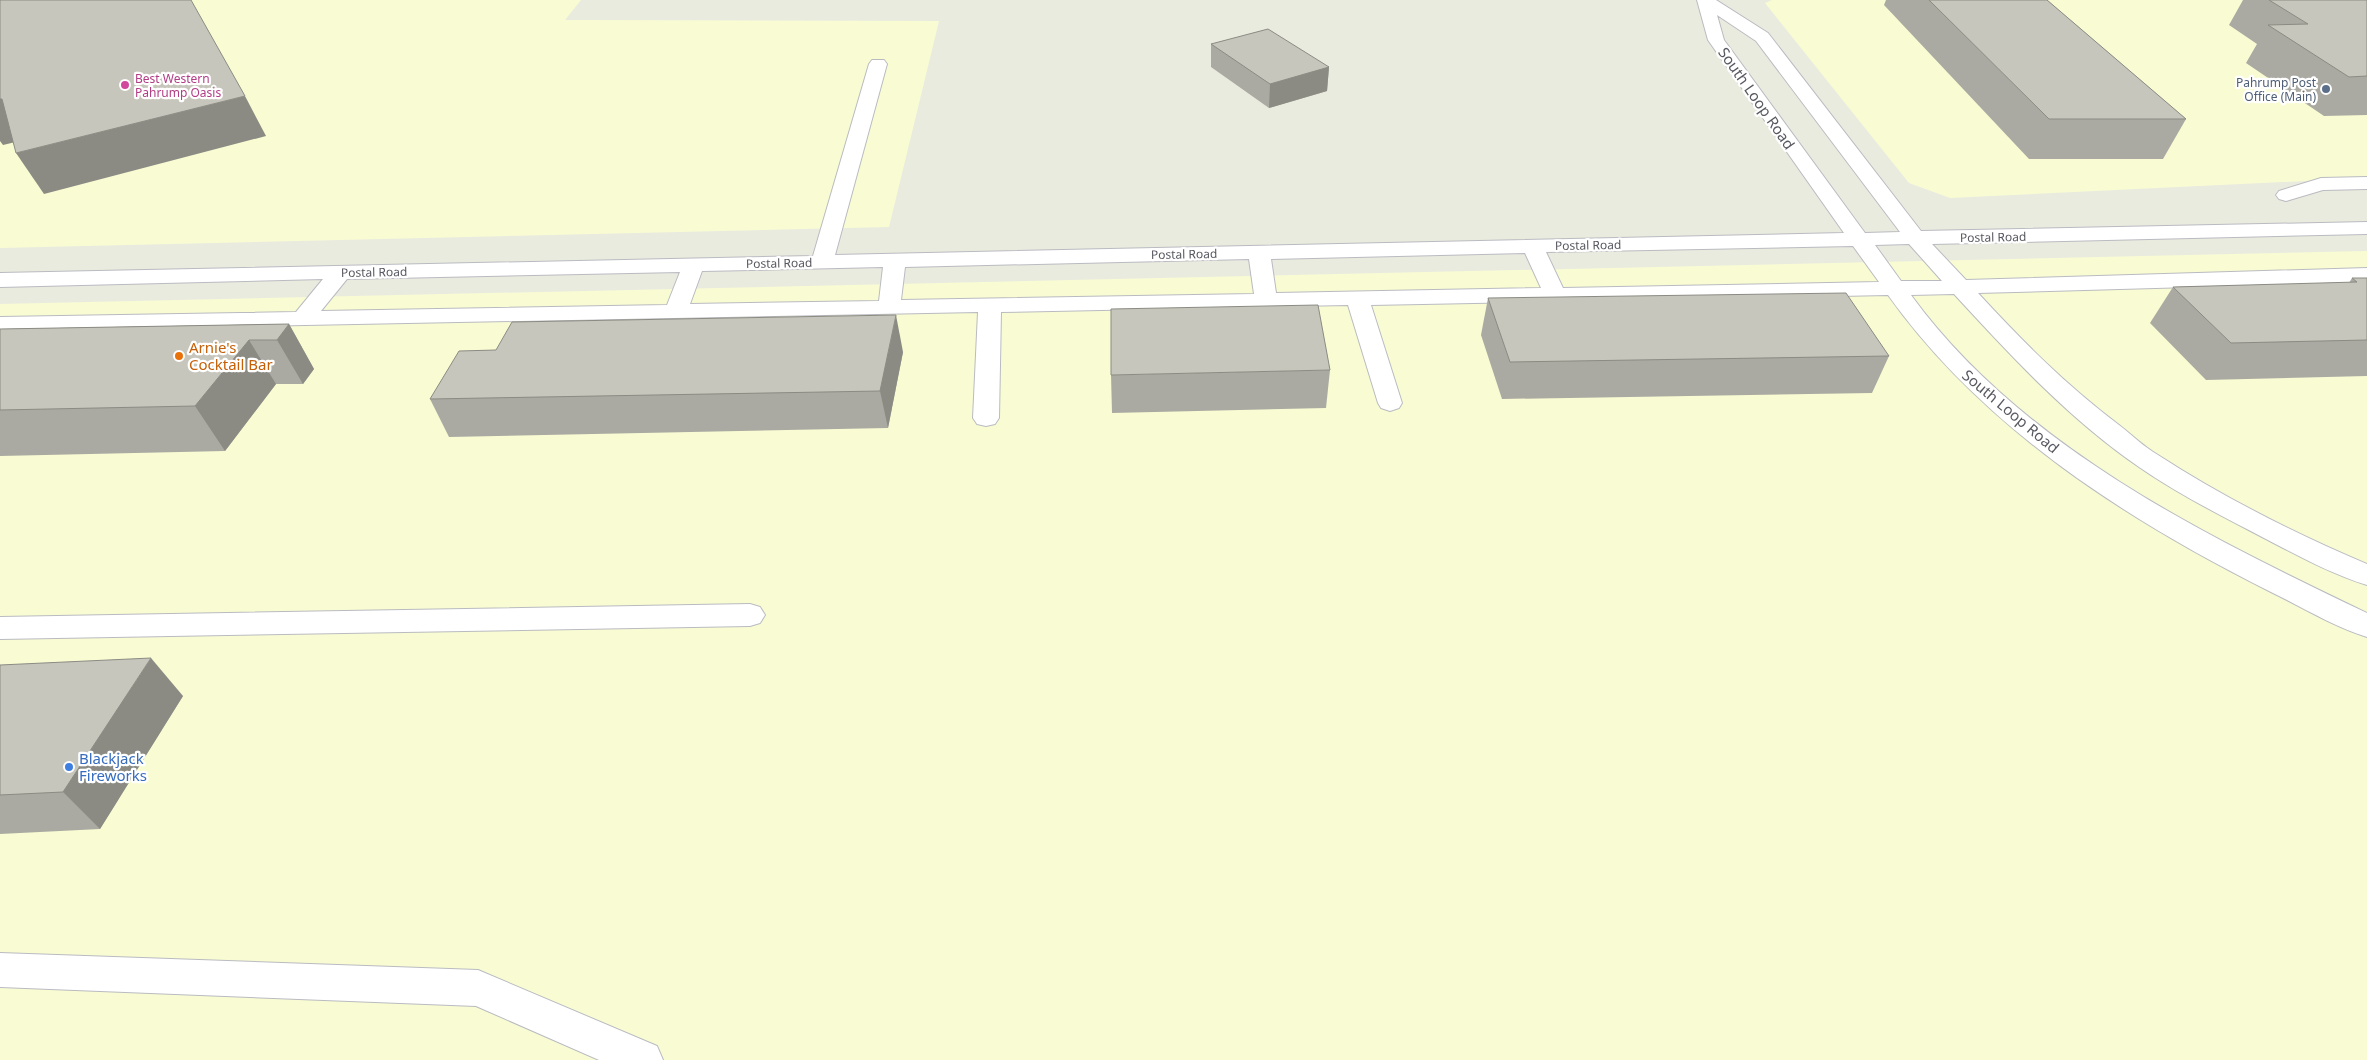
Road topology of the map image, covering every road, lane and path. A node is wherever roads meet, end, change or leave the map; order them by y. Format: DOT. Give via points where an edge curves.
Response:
graph roads {
  1 [pos="1705,0"];
  2 [pos="878,64"];
  3 [pos="2367,183"];
  4 [pos="2286,195"];
  5 [pos="2367,228"];
  6 [pos="1916,239"];
  7 [pos="1858,240"];
  8 [pos="1533,247"];
  9 [pos="1259,253"];
  10 [pos="895,260"];
  11 [pos="822,262"];
  12 [pos="693,265"];
  13 [pos="340,272"];
  14 [pos="2367,274"];
  15 [pos="0,280"];
  16 [pos="1893,287"];
  17 [pos="1959,287"];
  18 [pos="1554,293"];
  19 [pos="1357,297"];
  20 [pos="1266,299"];
  21 [pos="990,304"];
  22 [pos="889,306"];
  23 [pos="676,311"];
  24 [pos="303,318"];
  25 [pos="0,324"];
  26 [pos="1390,404"];
  27 [pos="986,418"];
  28 [pos="2367,576"];
  29 [pos="750,615"];
  30 [pos="2367,626"];
  31 [pos="0,628"];
  32 [pos="0,970"];
  33 [pos="643,1060"];
  1 -- 6 [label="street, South Loop Road" via="1762,37"];
  1 -- 7 [label="street, South Loop Road" via="1716,40"];
  2 -- 11 [label="street"];
  3 -- 4 [label="street" via="2321,184"];
  5 -- 6 [label="street, Postal Road"];
  6 -- 7 [label="street, Postal Road"];
  6 -- 17 [label="street, South Loop Road"];
  7 -- 8 [label="street, Postal Road"];
  7 -- 16 [label="street, South Loop Road"];
  8 -- 9 [label="street, Postal Road"];
  8 -- 18 [label="street"];
  9 -- 10 [label="street, Postal Road"];
  9 -- 20 [label="street"];
  10 -- 11 [label="street, Postal Road"];
  10 -- 22 [label="street"];
  11 -- 12 [label="street, Postal Road"];
  12 -- 13 [label="street, Postal Road"];
  12 -- 23 [label="street"];
  13 -- 15 [label="street, Postal Road"];
  13 -- 24 [label="street"];
  14 -- 17 [label="street"];
  16 -- 17 [label="street"];
  16 -- 18 [label="street"];
  16 -- 30 [label="street, South Loop Road" via="1922,326 1970,378 2050,446 2152,514 2244,566"];
  17 -- 28 [label="street, South Loop Road" via="2024,358 2073,402 2148,460 2233,510"];
  18 -- 19 [label="street"];
  19 -- 20 [label="street"];
  19 -- 26 [label="street"];
  20 -- 21 [label="street"];
  21 -- 22 [label="street"];
  21 -- 27 [label="street"];
  22 -- 23 [label="street"];
  23 -- 24 [label="street"];
  24 -- 25 [label="street"];
  29 -- 31 [label="street"];
  32 -- 33 [label="street" via="478,988"];
}
